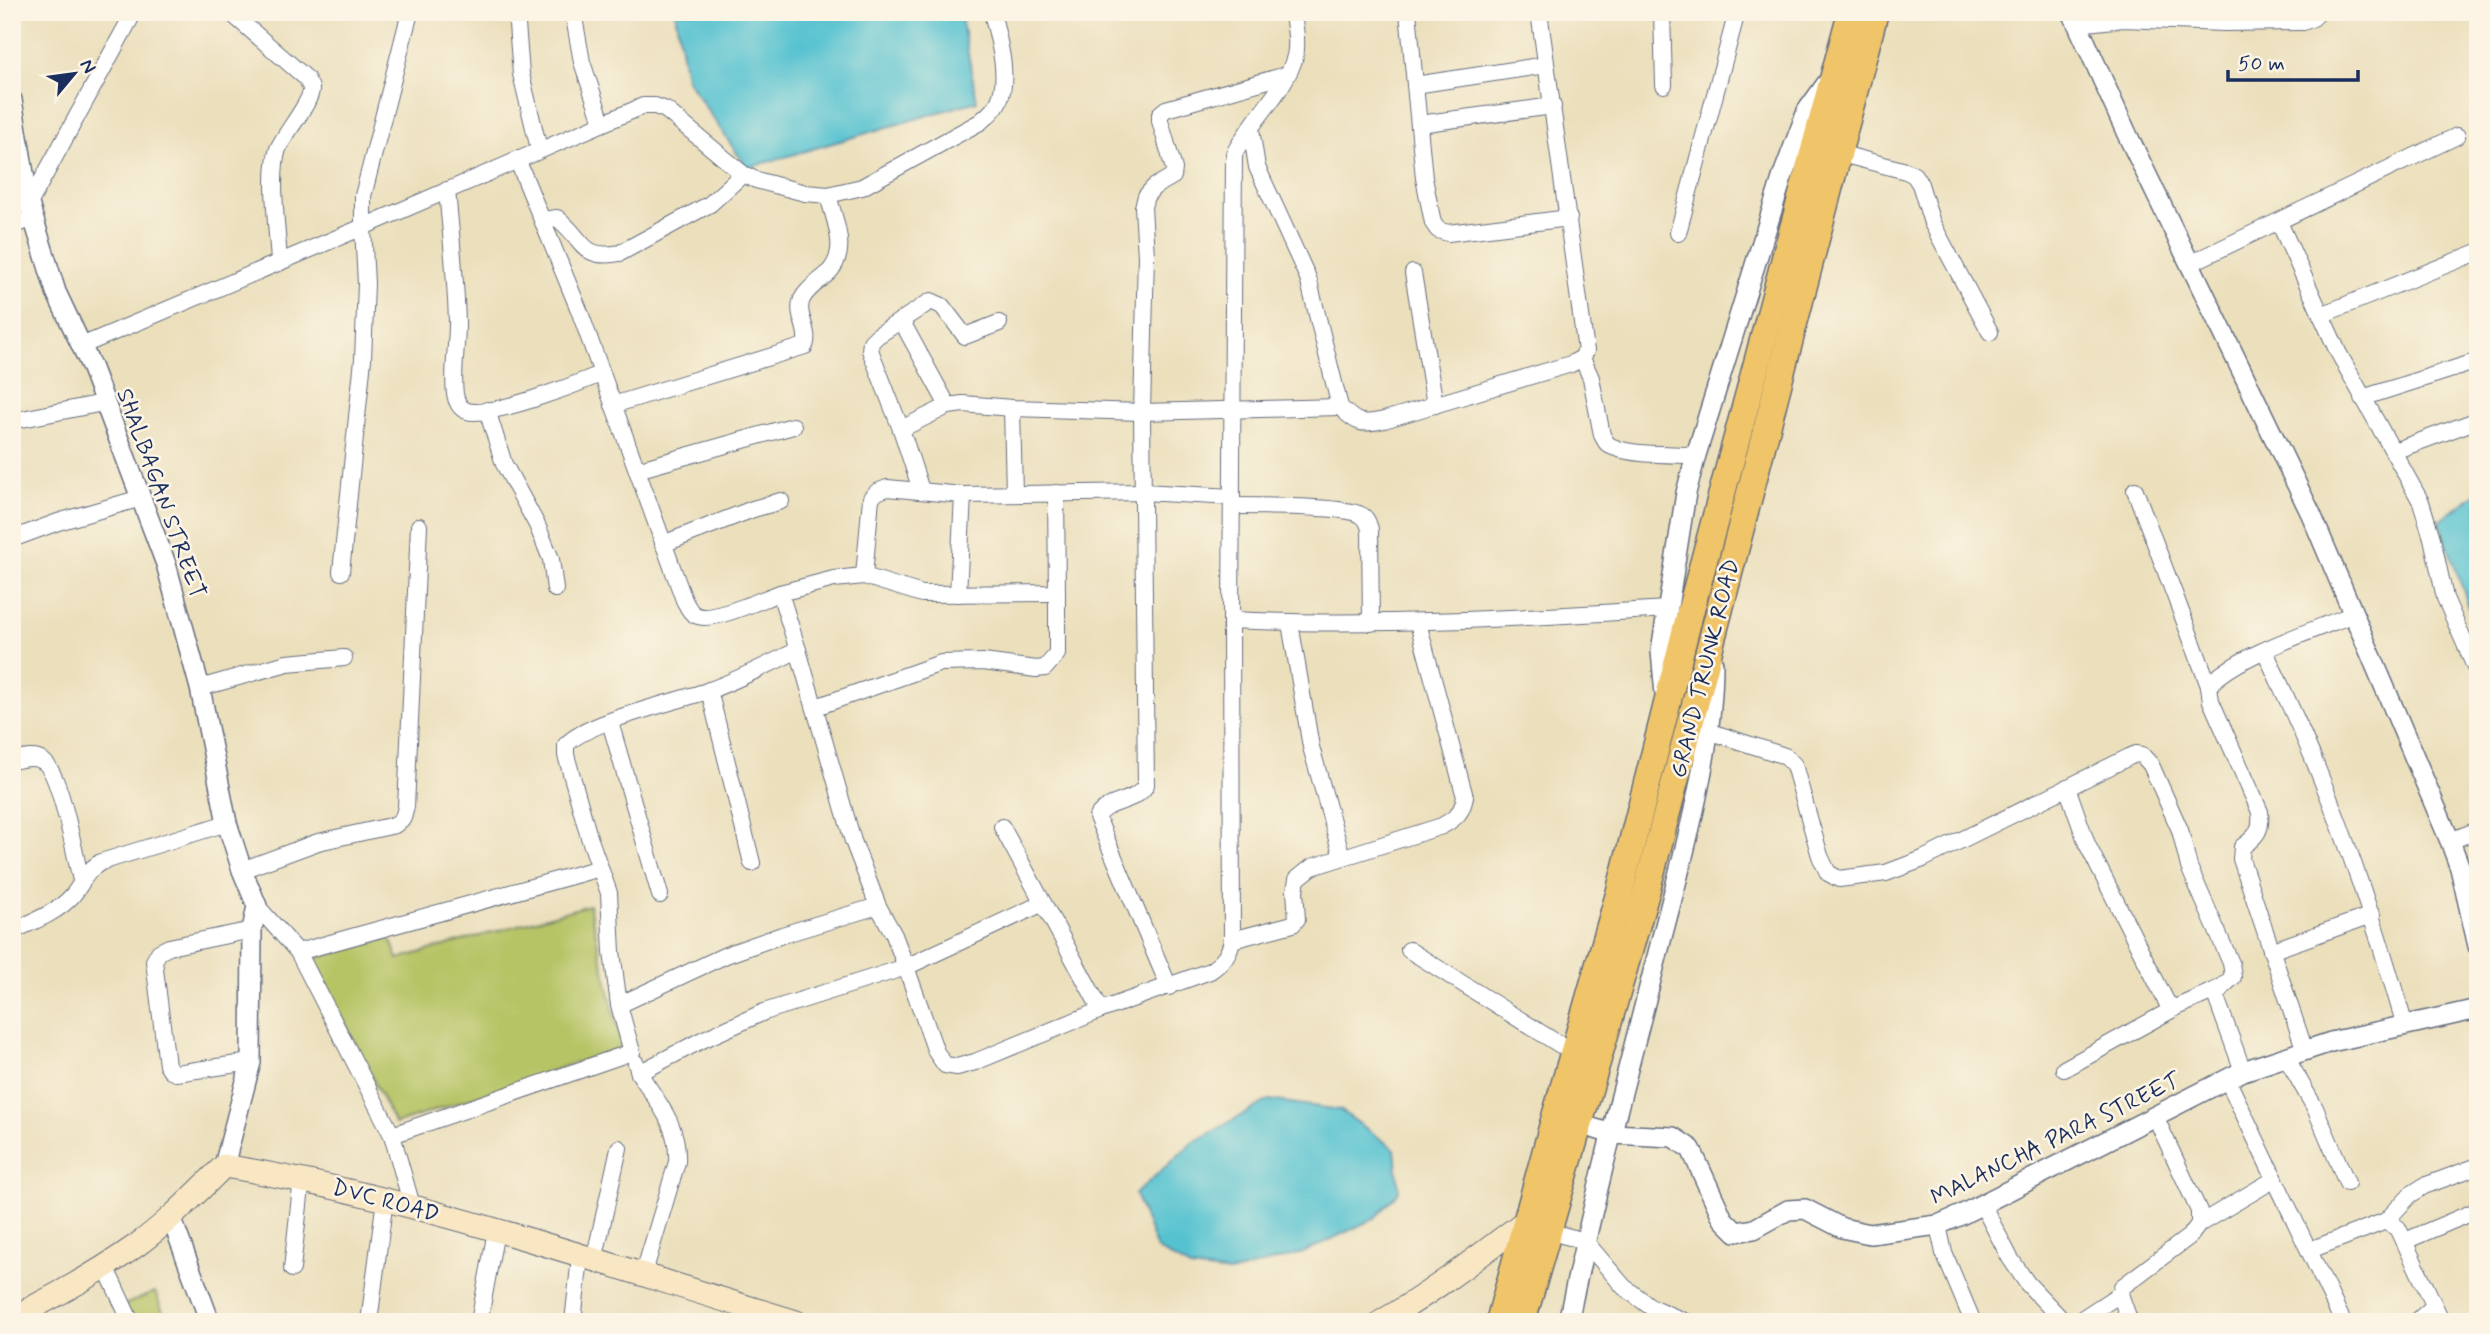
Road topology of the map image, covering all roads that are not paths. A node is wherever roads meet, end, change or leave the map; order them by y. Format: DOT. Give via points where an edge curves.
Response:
graph roads {
  1 [pos="134,12"];
  2 [pos="230,12"];
  3 [pos="410,12"];
  4 [pos="516,12"];
  5 [pos="573,12"];
  6 [pos="992,12"];
  7 [pos="1292,12"];
  8 [pos="1408,12"];
  9 [pos="1539,12"];
  10 [pos="1662,12"];
  11 [pos="1737,12"];
  12 [pos="1851,12"];
  13 [pos="1875,12"];
  14 [pos="2319,12"];
  15 [pos="2074,18"];
  16 [pos="1546,65"];
  17 [pos="1835,71"];
  18 [pos="1286,75"];
  19 [pos="1415,85"];
  20 [pos="1664,85"];
  21 [pos="12,100"];
  22 [pos="1553,106"];
  23 [pos="602,122"];
  24 [pos="1419,124"];
  25 [pos="1251,129"];
  26 [pos="2457,136"];
  27 [pos="539,149"];
  28 [pos="1838,153"];
  29 [pos="517,159"];
  30 [pos="743,174"];
  31 [pos="447,190"];
  32 [pos="828,195"];
  33 [pos="32,211"];
  34 [pos="1569,218"];
  35 [pos="542,220"];
  36 [pos="2279,222"];
  37 [pos="12,226"];
  38 [pos="363,227"];
  39 [pos="1678,233"];
  40 [pos="2478,252"];
  41 [pos="279,263"];
  42 [pos="2191,263"];
  43 [pos="1413,272"];
  44 [pos="2321,315"];
  45 [pos="901,320"];
  46 [pos="999,323"];
  47 [pos="1990,332"];
  48 [pos="81,346"];
  49 [pos="1582,358"];
  50 [pos="2478,361"];
  51 [pos="601,374"];
  52 [pos="2362,398"];
  53 [pos="103,403"];
  54 [pos="613,405"];
  55 [pos="1435,405"];
  56 [pos="948,406"];
  57 [pos="1340,407"];
  58 [pos="1012,408"];
  59 [pos="487,410"];
  60 [pos="1231,411"];
  61 [pos="1142,412"];
  62 [pos="2478,420"];
  63 [pos="12,421"];
  64 [pos="793,426"];
  65 [pos="901,429"];
  66 [pos="2394,451"];
  67 [pos="1696,455"];
  68 [pos="637,470"];
  69 [pos="921,490"];
  70 [pos="2135,490"];
  71 [pos="1143,492"];
  72 [pos="1056,493"];
  73 [pos="1014,494"];
  74 [pos="963,495"];
  75 [pos="141,498"];
  76 [pos="781,501"];
  77 [pos="1232,501"];
  78 [pos="419,527"];
  79 [pos="12,539"];
  80 [pos="663,544"];
  81 [pos="341,572"];
  82 [pos="864,576"];
  83 [pos="555,589"];
  84 [pos="780,593"];
  85 [pos="1057,593"];
  86 [pos="958,594"];
  87 [pos="1667,609"];
  88 [pos="2354,614"];
  89 [pos="1231,620"];
  90 [pos="1290,623"];
  91 [pos="1371,623"];
  92 [pos="1418,623"];
  93 [pos="1713,634"];
  94 [pos="798,650"];
  95 [pos="2265,651"];
  96 [pos="344,658"];
  97 [pos="2478,674"];
  98 [pos="2209,686"];
  99 [pos="200,688"];
  100 [pos="709,691"];
  101 [pos="1667,705"];
  102 [pos="816,707"];
  103 [pos="610,722"];
  104 [pos="1708,731"];
  105 [pos="12,761"];
  106 [pos="2067,788"];
  107 [pos="227,823"];
  108 [pos="1002,827"];
  109 [pos="2478,830"];
  110 [pos="2450,841"];
  111 [pos="1342,857"];
  112 [pos="752,863"];
  113 [pos="600,869"];
  114 [pos="242,870"];
  115 [pos="80,880"];
  116 [pos="660,895"];
  117 [pos="1043,903"];
  118 [pos="257,906"];
  119 [pos="878,906"];
  120 [pos="2372,915"];
  121 [pos="252,930"];
  122 [pos="12,931"];
  123 [pos="1232,940"];
  124 [pos="2478,946"];
  125 [pos="1409,950"];
  126 [pos="2271,951"];
  127 [pos="298,952"];
  128 [pos="906,967"];
  129 [pos="1169,986"];
  130 [pos="2222,987"];
  131 [pos="619,1004"];
  132 [pos="2175,1008"];
  133 [pos="2478,1009"];
  134 [pos="1101,1010"];
  135 [pos="2405,1026"];
  136 [pos="632,1052"];
  137 [pos="1573,1053"];
  138 [pos="2296,1054"];
  139 [pos="251,1062"];
  140 [pos="2064,1069"];
  141 [pos="639,1073"];
  142 [pos="2235,1075"];
  143 [pos="2155,1116"];
  144 [pos="1567,1121"];
  145 [pos="1612,1134"];
  146 [pos="392,1135"];
  147 [pos="619,1148"];
  148 [pos="224,1166"];
  149 [pos="2478,1166"];
  150 [pos="302,1178"];
  151 [pos="2275,1179"];
  152 [pos="2347,1182"];
  153 [pos="384,1199"];
  154 [pos="1982,1204"];
  155 [pos="412,1206"];
  156 [pos="2478,1210"];
  157 [pos="171,1217"];
  158 [pos="2386,1221"];
  159 [pos="1938,1224"];
  160 [pos="2199,1224"];
  161 [pos="1537,1225"];
  162 [pos="496,1231"];
  163 [pos="1585,1241"];
  164 [pos="2405,1241"];
  165 [pos="2310,1250"];
  166 [pos="587,1259"];
  167 [pos="105,1266"];
  168 [pos="292,1269"];
  169 [pos="643,1276"];
  170 [pos="2120,1294"];
  171 [pos="2434,1306"];
  172 [pos="25,1316"];
  173 [pos="131,1322"];
  174 [pos="210,1322"];
  175 [pos="369,1322"];
  176 [pos="479,1322"];
  177 [pos="573,1322"];
  178 [pos="796,1322"];
  179 [pos="1381,1322"];
  180 [pos="1499,1322"];
  181 [pos="1522,1322"];
  182 [pos="1568,1322"];
  183 [pos="1686,1322"];
  184 [pos="1973,1322"];
  185 [pos="2064,1322"];
  186 [pos="2077,1322"];
  187 [pos="2130,1322"];
  188 [pos="2343,1322"];
  189 [pos="2416,1322"];
  190 [pos="2442,1322"];
  1 -- 33 [label="street"];
  2 -- 41 [label="street" via="306,78 311,88 277,153"];
  3 -- 38 [label="street" via="362,196"];
  4 -- 27 [label="street" via="521,74"];
  5 -- 23 [label="street" via="582,62"];
  6 -- 32 [label="street" via="1003,84 992,112 862,187"];
  7 -- 18 [label="street" via="1295,55"];
  8 -- 19 [label="street"];
  9 -- 16 [label="street"];
  10 -- 20 [label="street"];
  11 -- 39 [label="street"];
  12 -- 17 [label="highway, GRAND TRUNK ROAD"];
  13 -- 28 [label="highway, GRAND TRUNK ROAD"];
  14 -- 15 [label="street" via="2303,23"];
  15 -- 42 [label="street"];
  16 -- 19 [label="street"];
  16 -- 22 [label="street"];
  17 -- 67 [label="street" via="1807,111 1783,175"];
  17 -- 101 [label="highway, GRAND TRUNK ROAD"];
  18 -- 25 [label="street"];
  18 -- 61 [label="street" via="1174,105 1160,114 1174,169 1172,176 1146,196 1143,207"];
  19 -- 24 [label="street"];
  21 -- 33 [label="street, SHALBAGAN STREET"];
  22 -- 24 [label="street"];
  22 -- 34 [label="street"];
  23 -- 27 [label="street"];
  23 -- 30 [label="street" via="643,106 666,110"];
  24 -- 34 [label="street" via="1424,178 1438,230 1448,233"];
  25 -- 57 [label="street" via="1257,167 1308,278"];
  25 -- 60 [label="street" via="1234,154"];
  26 -- 36 [label="street"];
  27 -- 29 [label="street"];
  28 -- 47 [label="street" via="1914,175 1932,223"];
  28 -- 93 [label="highway, GRAND TRUNK ROAD"];
  29 -- 31 [label="street"];
  29 -- 35 [label="street"];
  30 -- 32 [label="street" via="805,193"];
  30 -- 35 [label="street" via="709,204 620,253 604,256 590,252 557,218"];
  31 -- 38 [label="street"];
  31 -- 59 [label="street" via="457,324 454,391 460,406 468,411"];
  32 -- 54 [label="street" via="841,251 838,262 803,298 805,346"];
  33 -- 37 [label="street"];
  33 -- 48 [label="street, SHALBAGAN STREET" via="56,292"];
  34 -- 49 [label="street" via="1587,351"];
  35 -- 51 [label="street"];
  36 -- 42 [label="street"];
  36 -- 44 [label="street"];
  38 -- 41 [label="street"];
  38 -- 81 [label="street" via="363,359"];
  40 -- 44 [label="street"];
  41 -- 48 [label="street"];
  42 -- 88 [label="street"];
  43 -- 55 [label="street"];
  44 -- 52 [label="street"];
  45 -- 46 [label="street" via="931,301 942,306 965,336"];
  45 -- 56 [label="street"];
  45 -- 65 [label="street" via="877,336 870,350"];
  48 -- 53 [label="street, SHALBAGAN STREET"];
  49 -- 55 [label="street"];
  49 -- 67 [label="street" via="1607,444 1629,451"];
  50 -- 52 [label="street"];
  51 -- 54 [label="street"];
  51 -- 59 [label="street" via="560,391"];
  52 -- 66 [label="street"];
  53 -- 63 [label="street"];
  53 -- 75 [label="street, SHALBAGAN STREET"];
  54 -- 68 [label="street"];
  55 -- 57 [label="street" via="1363,424"];
  56 -- 58 [label="street"];
  56 -- 65 [label="street"];
  57 -- 60 [label="street"];
  58 -- 61 [label="street"];
  58 -- 73 [label="street"];
  59 -- 83 [label="street" via="504,464 551,559"];
  60 -- 61 [label="street"];
  60 -- 77 [label="street"];
  61 -- 71 [label="street"];
  62 -- 66 [label="street"];
  64 -- 68 [label="street"];
  65 -- 69 [label="street"];
  66 -- 97 [label="street" via="2421,502 2445,598"];
  67 -- 87 [label="street"];
  68 -- 80 [label="street"];
  69 -- 74 [label="street"];
  69 -- 82 [label="street" via="887,488 871,498"];
  70 -- 98 [label="street"];
  71 -- 72 [label="street"];
  71 -- 77 [label="street"];
  71 -- 129 [label="street" via="1146,785 1142,792 1097,817"];
  72 -- 73 [label="street"];
  72 -- 85 [label="street"];
  73 -- 74 [label="street"];
  74 -- 86 [label="street"];
  75 -- 79 [label="street"];
  75 -- 99 [label="street, SHALBAGAN STREET" via="166,564"];
  76 -- 80 [label="street"];
  77 -- 89 [label="street"];
  77 -- 91 [label="street" via="1359,513 1366,519 1370,529"];
  78 -- 114 [label="street" via="403,818 384,830 318,842"];
  80 -- 84 [label="street" via="690,612 701,618"];
  82 -- 84 [label="street"];
  82 -- 86 [label="street" via="922,594"];
  84 -- 94 [label="street"];
  85 -- 86 [label="street"];
  85 -- 102 [label="street" via="1057,654 1045,668 941,663"];
  87 -- 92 [label="street"];
  87 -- 101 [label="street" via="1661,651"];
  88 -- 95 [label="street"];
  88 -- 110 [label="street"];
  89 -- 90 [label="street"];
  89 -- 123 [label="street"];
  90 -- 91 [label="street"];
  90 -- 111 [label="street" via="1311,747"];
  91 -- 92 [label="street"];
  92 -- 111 [label="street" via="1465,797 1463,809 1441,826"];
  93 -- 104 [label="street"];
  93 -- 144 [label="highway, GRAND TRUNK ROAD" via="1647,889"];
  94 -- 100 [label="street"];
  94 -- 102 [label="street"];
  95 -- 98 [label="street" via="2218,675"];
  95 -- 120 [label="street" via="2319,772"];
  96 -- 99 [label="street" via="287,663"];
  98 -- 126 [label="street" via="2211,701 2260,812 2262,827 2256,838 2242,847 2241,859"];
  99 -- 107 [label="street, SHALBAGAN STREET"];
  100 -- 103 [label="street"];
  100 -- 112 [label="street"];
  101 -- 137 [label="highway, GRAND TRUNK ROAD"];
  102 -- 119 [label="street" via="853,841"];
  103 -- 113 [label="street" via="571,739 566,746"];
  103 -- 116 [label="street"];
  104 -- 106 [label="street" via="1785,756 1794,765 1820,856 1828,873 1839,879 1886,873 1923,859"];
  104 -- 145 [label="street" via="1684,853"];
  105 -- 115 [label="street" via="37,758 53,775"];
  106 -- 130 [label="street" via="2136,754 2148,759 2231,963 2233,977"];
  106 -- 132 [label="street" via="2087,844 2167,1003"];
  107 -- 114 [label="street, SHALBAGAN STREET"];
  107 -- 115 [label="street" via="101,862"];
  108 -- 117 [label="street"];
  109 -- 110 [label="street"];
  110 -- 124 [label="street"];
  111 -- 123 [label="street" via="1312,867 1297,880 1297,919 1293,924"];
  113 -- 127 [label="street"];
  113 -- 131 [label="street" via="610,893"];
  114 -- 118 [label="street, SHALBAGAN STREET"];
  115 -- 122 [label="street" via="58,908"];
  117 -- 128 [label="street"];
  117 -- 134 [label="street"];
  118 -- 121 [label="street"];
  118 -- 127 [label="street"];
  119 -- 128 [label="street"];
  119 -- 131 [label="street" via="726,955"];
  120 -- 126 [label="street"];
  120 -- 135 [label="street"];
  121 -- 139 [label="street"];
  121 -- 139 [label="street" via="169,947 154,961 171,1071"];
  123 -- 129 [label="street" via="1221,963"];
  125 -- 137 [label="street"];
  126 -- 138 [label="street"];
  127 -- 146 [label="street"];
  128 -- 134 [label="street" via="936,1052 945,1065 957,1068"];
  128 -- 141 [label="street" via="764,1012"];
  129 -- 134 [label="street"];
  130 -- 132 [label="street"];
  130 -- 142 [label="street" via="2216,997"];
  131 -- 136 [label="street"];
  132 -- 140 [label="street"];
  133 -- 135 [label="street, MALANCHA PARA STREET"];
  135 -- 138 [label="street, MALANCHA PARA STREET"];
  136 -- 141 [label="street"];
  136 -- 146 [label="street"];
  137 -- 144 [label="highway, GRAND TRUNK ROAD"];
  138 -- 142 [label="street, MALANCHA PARA STREET"];
  138 -- 152 [label="street"];
  139 -- 148 [label="street"];
  141 -- 169 [label="street" via="678,1143 677,1162"];
  142 -- 143 [label="street, MALANCHA PARA STREET"];
  142 -- 151 [label="street"];
  143 -- 154 [label="street, MALANCHA PARA STREET"];
  143 -- 160 [label="street" via="2199,1211"];
  144 -- 145 [label="street, MALANCHA PARA STREET"];
  144 -- 161 [label="highway, GRAND TRUNK ROAD"];
  145 -- 159 [label="street, MALANCHA PARA STREET" via="1673,1137 1691,1149 1723,1219 1737,1232 1754,1229 1788,1210 1805,1209 1842,1228 1870,1234"];
  145 -- 163 [label="street"];
  146 -- 155 [label="street"];
  147 -- 166 [label="street"];
  148 -- 150 [label="main road, DVC ROAD"];
  148 -- 157 [label="main road"];
  149 -- 158 [label="street" via="2424,1186"];
  150 -- 153 [label="main road, DVC ROAD"];
  150 -- 168 [label="street"];
  151 -- 160 [label="street"];
  151 -- 165 [label="street"];
  153 -- 155 [label="main road, DVC ROAD"];
  153 -- 175 [label="street"];
  154 -- 159 [label="street, MALANCHA PARA STREET"];
  154 -- 185 [label="street" via="2027,1283"];
  155 -- 162 [label="main road, DVC ROAD"];
  156 -- 164 [label="street"];
  157 -- 167 [label="main road"];
  157 -- 174 [label="street"];
  158 -- 164 [label="street" via="2398,1228"];
  158 -- 165 [label="street"];
  159 -- 184 [label="street" via="1944,1254"];
  160 -- 170 [label="street" via="2190,1236 2126,1282"];
  161 -- 163 [label="street"];
  161 -- 179 [label="main road"];
  161 -- 180 [label="highway, GRAND TRUNK ROAD"];
  161 -- 181 [label="highway, GRAND TRUNK ROAD"];
  162 -- 166 [label="main road, DVC ROAD"];
  162 -- 176 [label="street"];
  163 -- 182 [label="street"];
  163 -- 183 [label="street" via="1624,1287 1651,1307"];
  164 -- 171 [label="street"];
  165 -- 188 [label="street"];
  166 -- 169 [label="main road, DVC ROAD"];
  166 -- 177 [label="street"];
  167 -- 172 [label="main road"];
  167 -- 173 [label="street"];
  169 -- 178 [label="main road, DVC ROAD"];
  170 -- 186 [label="street"];
  170 -- 187 [label="street"];
  171 -- 189 [label="street"];
  171 -- 190 [label="street"];
}
